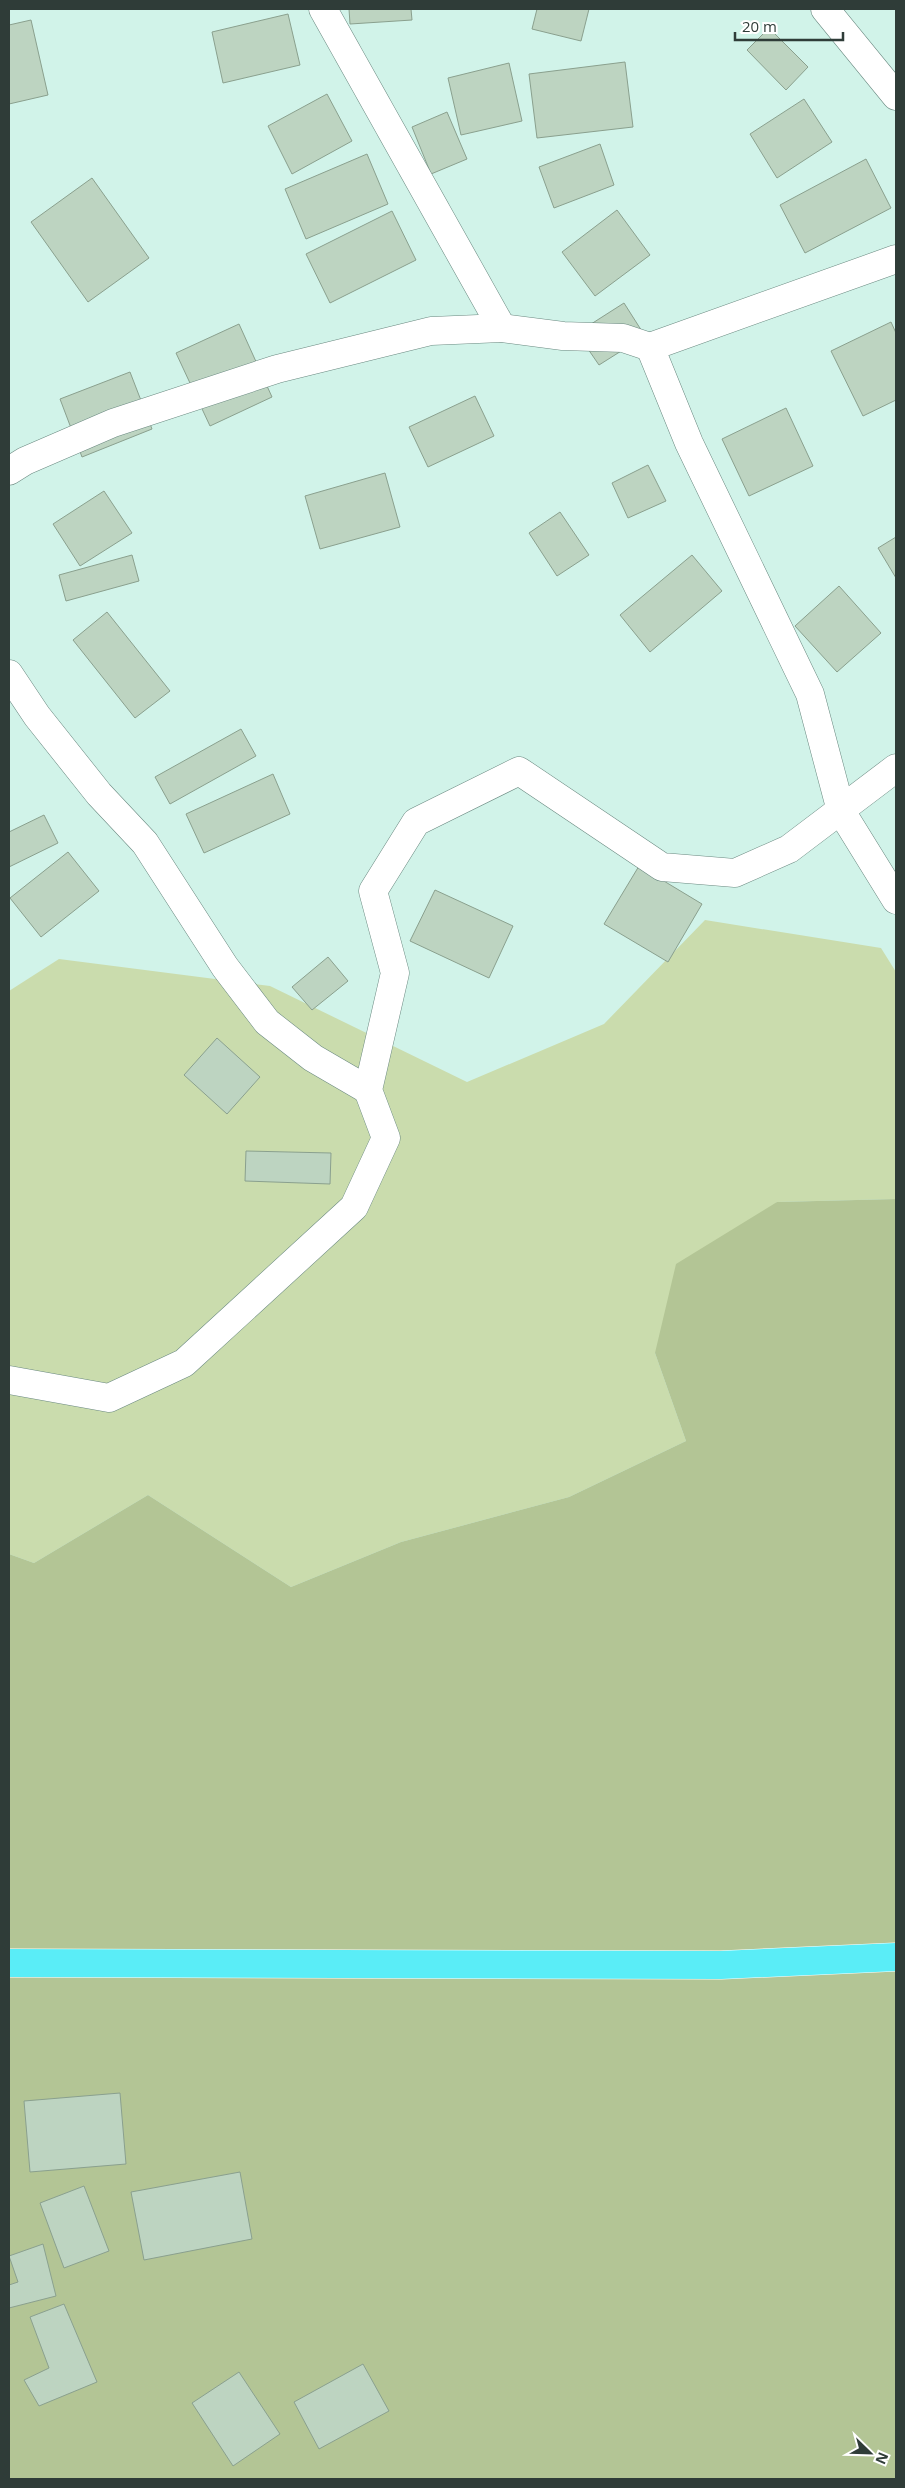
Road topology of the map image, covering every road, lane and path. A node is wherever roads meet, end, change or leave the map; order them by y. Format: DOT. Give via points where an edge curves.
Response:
graph roads {
  1 [pos="322,9"];
  2 [pos="825,9"];
  3 [pos="896,96"];
  4 [pos="896,259"];
  5 [pos="502,328"];
  6 [pos="650,347"];
  7 [pos="9,471"];
  8 [pos="9,674"];
  9 [pos="896,768"];
  10 [pos="841,810"];
  11 [pos="896,900"];
  12 [pos="368,1090"];
  13 [pos="9,1380"];
  14 [pos="896,1957"];
  15 [pos="9,1963"];
  1 -- 5 [label="street"];
  2 -- 3 [label="street"];
  4 -- 6 [label="street"];
  5 -- 6 [label="street" via="562,336 623,338"];
  5 -- 7 [label="street" via="431,332 277,369 112,424"];
  6 -- 10 [label="street" via="689,443 810,694"];
  8 -- 12 [label="street" via="37,716 98,794 145,843 225,967 267,1022 313,1058"];
  9 -- 10 [label="street"];
  10 -- 11 [label="street"];
  10 -- 12 [label="street" via="788,850 735,873 662,867 519,771 416,822 373,891 395,974"];
  12 -- 13 [label="street" via="386,1138 354,1207 184,1363 109,1398"];
  14 -- 15 [label="highway" via="721,1965"];
}
